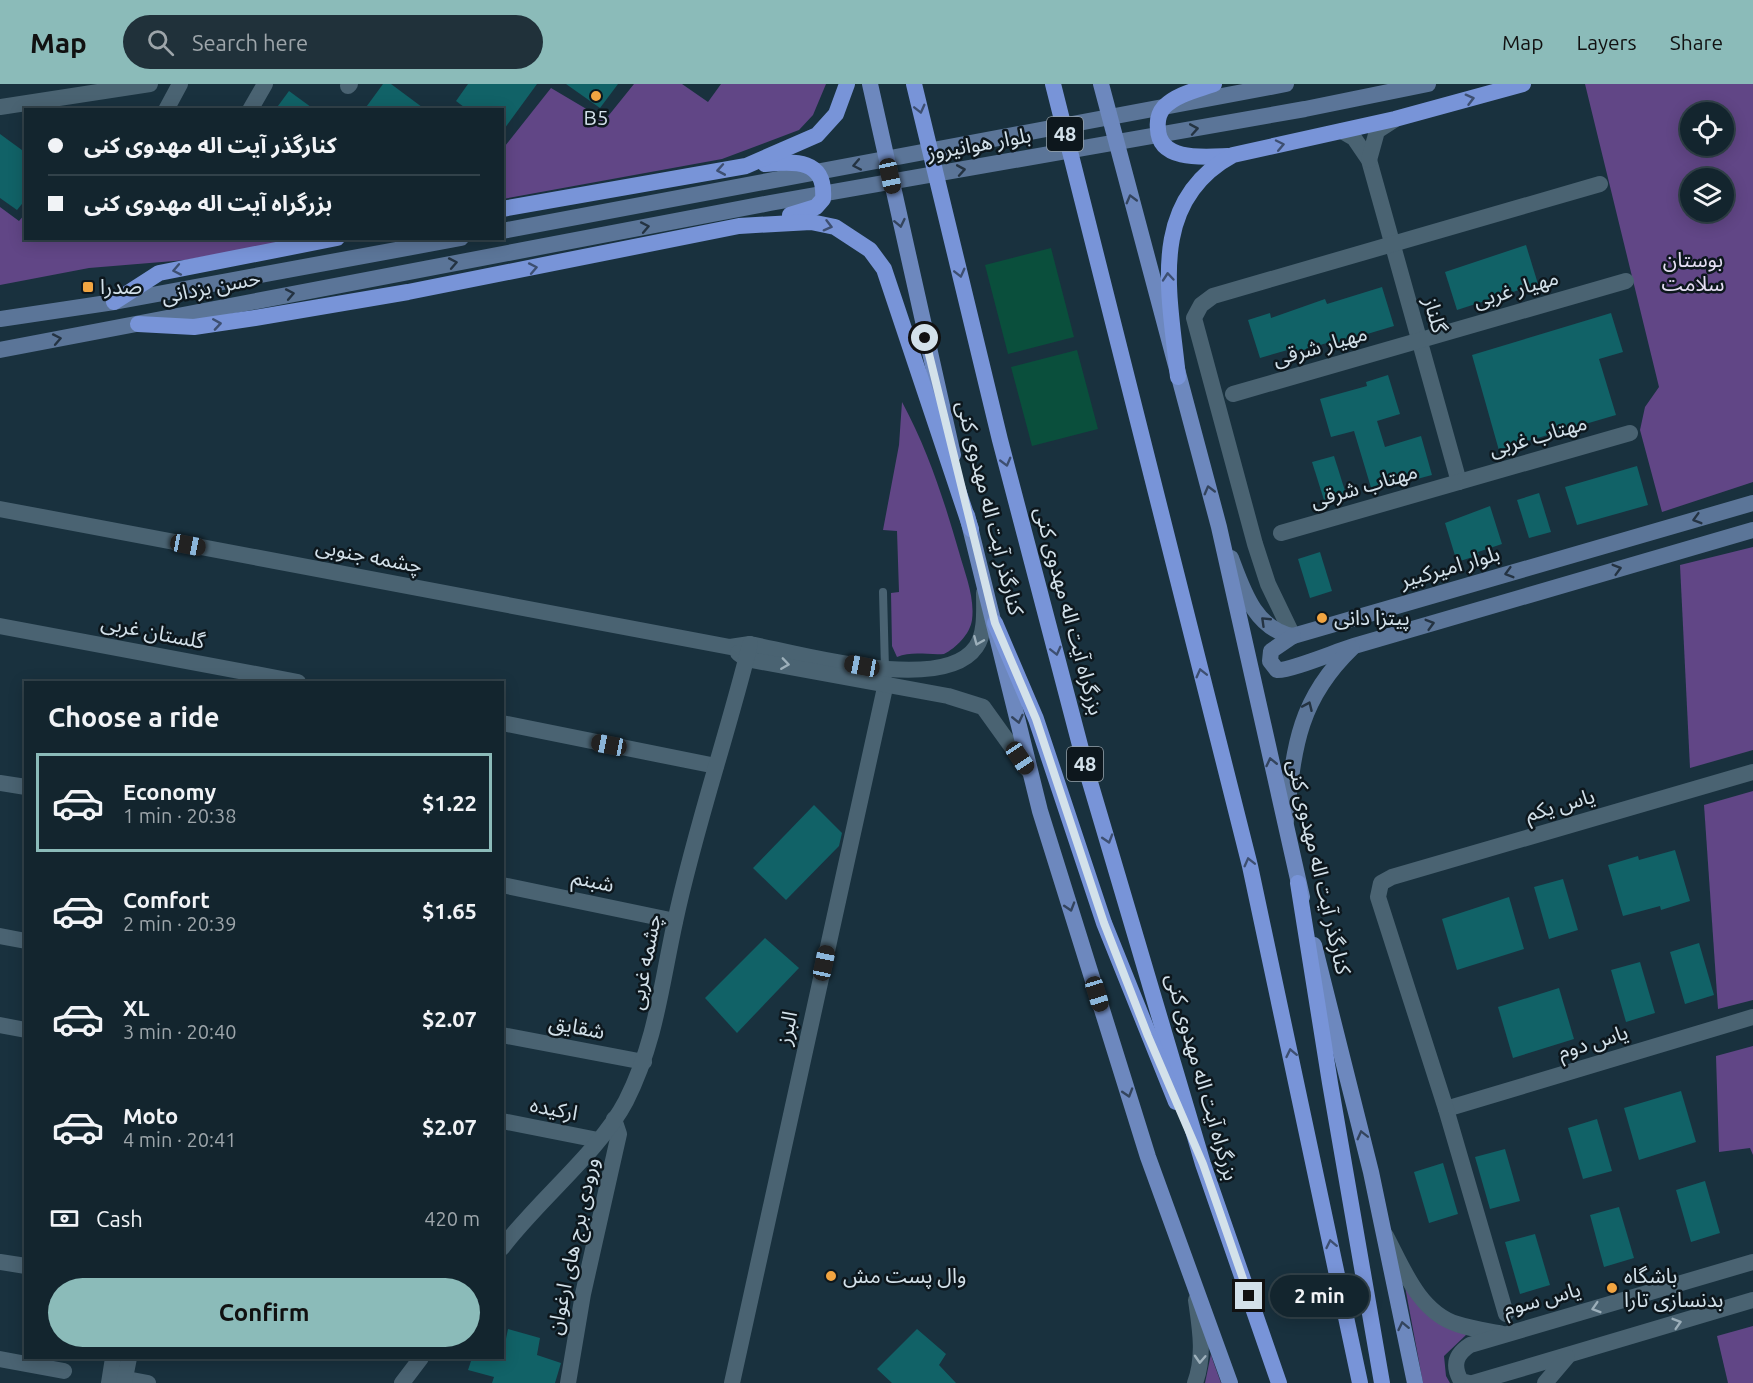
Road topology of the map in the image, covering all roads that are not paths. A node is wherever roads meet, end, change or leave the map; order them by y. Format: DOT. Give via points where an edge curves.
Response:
graph roads {
  1 [pos="150,84"];
  2 [pos="180,84"];
  3 [pos="266,84"];
  4 [pos="847,84"];
  5 [pos="870,84"];
  6 [pos="914,84"];
  7 [pos="1053,84"];
  8 [pos="1101,84"];
  9 [pos="1214,84"];
  10 [pos="1286,84"];
  11 [pos="1428,84"];
  12 [pos="1523,84"];
  13 [pos="94,93"];
  14 [pos="0,107"];
  15 [pos="85,108"];
  16 [pos="167,108"];
  17 [pos="251,108"];
  18 [pos="1395,119"];
  19 [pos="1341,131"];
  20 [pos="1233,155"];
  21 [pos="1369,160"];
  22 [pos="746,166"];
  23 [pos="1600,184"];
  24 [pos="504,209"];
  25 [pos="740,226"];
  26 [pos="504,231"];
  27 [pos="327,240"];
  28 [pos="451,240"];
  29 [pos="1393,246"];
  30 [pos="396,274"];
  31 [pos="1626,281"];
  32 [pos="114,302"];
  33 [pos="0,319"];
  34 [pos="138,324"];
  35 [pos="1419,340"];
  36 [pos="0,350"];
  37 [pos="1178,377"];
  38 [pos="1233,394"];
  39 [pos="1630,433"];
  40 [pos="1459,482"];
  41 [pos="1753,503"];
  42 [pos="0,509"];
  43 [pos="1219,527"];
  44 [pos="971,529"];
  45 [pos="1753,530"];
  46 [pos="1281,533"];
  47 [pos="985,583"];
  48 [pos="883,592"];
  49 [pos="995,623"];
  50 [pos="0,626"];
  51 [pos="1293,636"];
  52 [pos="1354,646"];
  53 [pos="748,652"];
  54 [pos="885,676"];
  55 [pos="293,681"];
  56 [pos="504,723"];
  57 [pos="716,766"];
  58 [pos="1753,771"];
  59 [pos="1030,772"];
  60 [pos="0,783"];
  61 [pos="24,787"];
  62 [pos="1285,825"];
  63 [pos="1298,883"];
  64 [pos="504,885"];
  65 [pos="675,921"];
  66 [pos="0,936"];
  67 [pos="24,941"];
  68 [pos="1753,1017"];
  69 [pos="0,1025"];
  70 [pos="24,1029"];
  71 [pos="504,1035"];
  72 [pos="644,1062"];
  73 [pos="1446,1109"];
  74 [pos="614,1119"];
  75 [pos="504,1121"];
  76 [pos="598,1140"];
  77 [pos="1203,1164"];
  78 [pos="1384,1232"];
  79 [pos="504,1246"];
  80 [pos="0,1262"];
  81 [pos="1753,1262"];
  82 [pos="24,1266"];
  83 [pos="1196,1293"];
  84 [pos="1753,1300"];
  85 [pos="1506,1314"];
  86 [pos="1506,1335"];
  87 [pos="1567,1356"];
  88 [pos="0,1359"];
  89 [pos="113,1359"];
  90 [pos="128,1359"];
  91 [pos="420,1359"];
  92 [pos="64,1371"];
  93 [pos="1520,1371"];
  94 [pos="117,1380"];
  95 [pos="148,1383"];
  96 [pos="402,1383"];
  97 [pos="568,1383"];
  98 [pos="732,1383"];
  99 [pos="1195,1383"];
  100 [pos="1230,1383"];
  101 [pos="1279,1383"];
  102 [pos="1360,1383"];
  103 [pos="1382,1383"];
  104 [pos="1415,1383"];
  105 [pos="1471,1383"];
  106 [pos="1505,1383"];
  107 [pos="1545,1383"];
  1 -- 13 [label="street"];
  2 -- 16 [label="street"];
  3 -- 17 [label="street"];
  4 -- 22 [label="highway" via="836,114 823,130 809,140"];
  5 -- 44 [label="main road, کنارگذر آیت اله مهدوی کنی, one-way"];
  6 -- 77 [label="highway, بزرگراه آیت اله مهدوی کنی / 48, one-way" via="1000,440 1087,772"];
  102 -- 7 [label="highway, 48, one-way" via="1250,866"];
  37 -- 8 [label="main road, کنارگذر آیت اله مهدوی کنی, one-way"];
  9 -- 20 [label="highway" via="1181,95 1164,107 1157,119 1158,134 1164,145 1179,155"];
  10 -- 26 [label="main road, بلوار هوانیروز, one-way"];
  30 -- 11 [label="main road, بلوار هوانیروز, one-way" via="782,201 1305,110"];
  18 -- 12 [label="highway, one-way"];
  13 -- 14 [label="street"];
  13 -- 15 [label="street"];
  18 -- 19 [label="highway"];
  18 -- 21 [label="street" via="1377,131"];
  20 -- 19 [label="highway, one-way"];
  19 -- 21 [label="street" via="1354,138"];
  37 -- 20 [label="highway, one-way" via="1167,266 1174,226 1198,182 1212,167"];
  21 -- 29 [label="street, گلناز"];
  22 -- 24 [label="highway, one-way"];
  22 -- 25 [label="highway" via="805,164 821,178 823,199 807,211"];
  23 -- 29 [label="street"];
  34 -- 25 [label="highway, one-way" via="194,327 245,319 419,290"];
  25 -- 44 [label="highway, one-way" via="811,222 835,227 870,250 884,269 899,307"];
  27 -- 32 [label="highway, one-way" via="159,273"];
  28 -- 32 [label="main road, حسن یزدانی"];
  29 -- 35 [label="street, گلناز"];
  29 -- 51 [label="street" via="1213,296 1201,305 1194,318 1255,544 1268,584"];
  34 -- 30 [label="main road, حسن یزدانی, one-way"];
  31 -- 35 [label="street, مهیار غربی"];
  32 -- 33 [label="main road, حسن یزدانی"];
  36 -- 34 [label="main road, حسن یزدانی, one-way"];
  35 -- 38 [label="street, مهیار شرقی"];
  35 -- 40 [label="street, گلناز"];
  43 -- 37 [label="main road, کنارگذر آیت اله مهدوی کنی, one-way"];
  39 -- 40 [label="street, مهتاب غربی"];
  40 -- 46 [label="street, مهتاب شرقی"];
  41 -- 51 [label="main road, بلوار امیرکبیر, one-way"];
  42 -- 53 [label="street, چشمه جنوبی"];
  51 -- 43 [label="main road, one-way" via="1280,634 1258,615"];
  62 -- 43 [label="main road, کنارگذر آیت اله مهدوی کنی, one-way"];
  44 -- 47 [label="main road, کنارگذر آیت اله مهدوی کنی"];
  52 -- 45 [label="main road, one-way"];
  47 -- 49 [label="main road, کنارگذر آیت اله مهدوی کنی"];
  47 -- 54 [label="street, چشمه جنوبی, one-way" via="983,627 978,645 965,660 937,670"];
  48 -- 54 [label="lane"];
  49 -- 59 [label="main road, کنارگذر آیت اله مهدوی کنی, one-way"];
  49 -- 77 [label="highway" via="1036,719 1104,923"];
  50 -- 55 [label="street, گلستان غربی"];
  51 -- 52 [label="main road" via="1271,651 1270,661 1276,670 1287,670"];
  62 -- 52 [label="main road, one-way" via="1292,768 1305,713 1321,681"];
  53 -- 54 [label="street, چشمه جنوبی"];
  53 -- 57 [label="street, چشمه غربی"];
  54 -- 59 [label="street, چشمه جنوبی" via="982,707"];
  54 -- 98 [label="street, البرز"];
  56 -- 57 [label="street"];
  57 -- 65 [label="street, چشمه غربی"];
  58 -- 73 [label="street, یاس یکم" via="1382,883 1378,897"];
  59 -- 83 [label="main road, کنارگذر آیت اله مهدوی کنی, one-way" via="1145,1147"];
  60 -- 61 [label="street"];
  62 -- 63 [label="main road, کنارگذر آیت اله مهدوی کنی"];
  78 -- 63 [label="main road, کنارگذر آیت اله مهدوی کنی, one-way"];
  63 -- 103 [label="highway"];
  64 -- 65 [label="street, شبنم"];
  65 -- 72 [label="street, چشمه غربی" via="658,1016"];
  66 -- 67 [label="street"];
  68 -- 73 [label="street, یاس دوم"];
  69 -- 70 [label="street"];
  71 -- 72 [label="street, شقایق"];
  72 -- 74 [label="street, چشمه غربی"];
  73 -- 85 [label="street"];
  74 -- 76 [label="street, چشمه غربی"];
  74 -- 97 [label="street, ورودی برج های ارغوان" via="619,1134 583,1294"];
  75 -- 76 [label="street, ارکیده"];
  76 -- 79 [label="street, چشمه غربی"];
  77 -- 101 [label="highway, بزرگراه آیت اله مهدوی کنی / 48"];
  78 -- 86 [label="street, یاس سوم" via="1431,1310 1455,1324"];
  104 -- 78 [label="main road, کنارگذر آیت اله مهدوی کنی, one-way"];
  80 -- 82 [label="street"];
  81 -- 86 [label="street, یاس سوم, one-way"];
  83 -- 99 [label="street, one-way" via="1201,1339"];
  83 -- 100 [label="main road, کنارگذر آیت اله مهدوی کنی"];
  87 -- 84 [label="street, one-way"];
  86 -- 105 [label="street" via="1460,1351 1456,1372 1461,1381"];
  87 -- 93 [label="street"];
  87 -- 107 [label="street"];
  88 -- 92 [label="street"];
  89 -- 94 [label="street"];
  90 -- 94 [label="street"];
  91 -- 96 [label="street"];
  93 -- 105 [label="street"];
  93 -- 106 [label="street"];
  94 -- 95 [label="street"];
}
